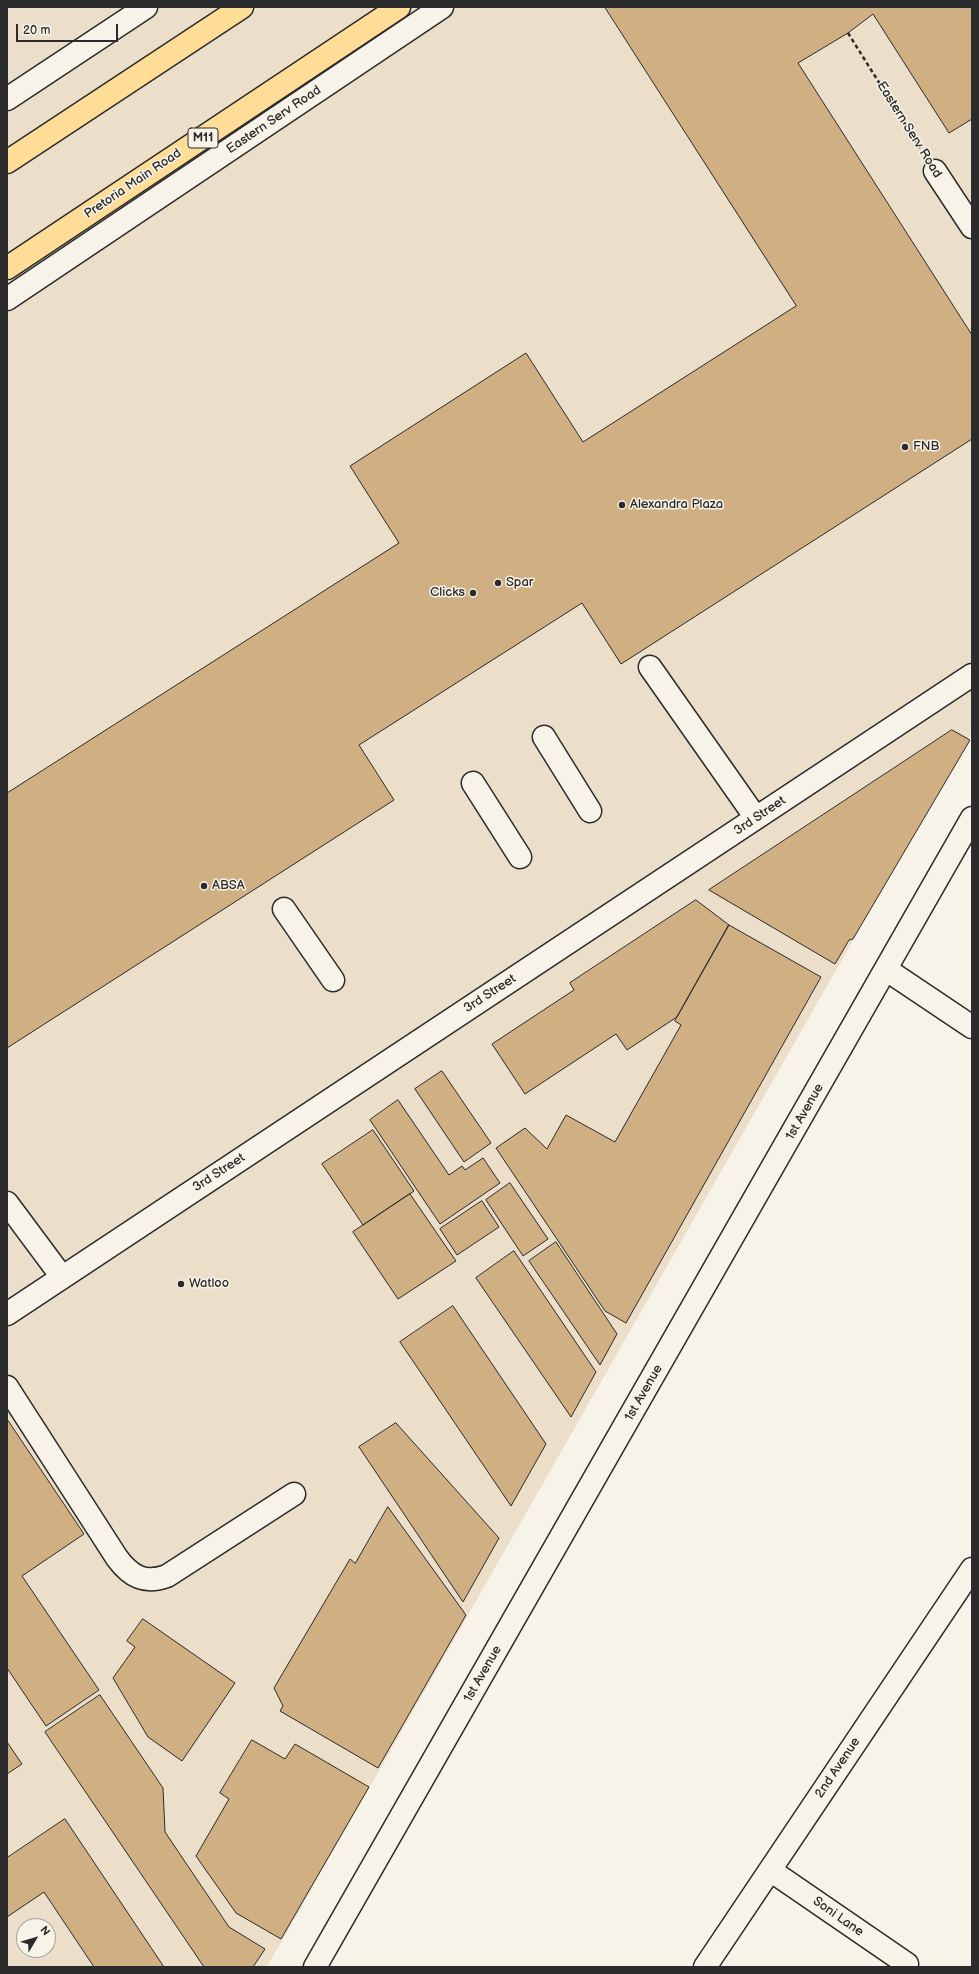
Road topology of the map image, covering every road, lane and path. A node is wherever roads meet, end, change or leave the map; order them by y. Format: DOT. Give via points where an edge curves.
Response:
graph roads {
  1 [pos="146,7"];
  2 [pos="242,7"];
  3 [pos="399,7"];
  4 [pos="442,7"];
  5 [pos="848,33"];
  6 [pos="7,99"];
  7 [pos="7,162"];
  8 [pos="935,170"];
  9 [pos="972,227"];
  10 [pos="7,268"];
  11 [pos="7,299"];
  12 [pos="650,667"];
  13 [pos="972,675"];
  14 [pos="544,737"];
  15 [pos="473,784"];
  16 [pos="590,811"];
  17 [pos="756,818"];
  18 [pos="972,818"];
  19 [pos="520,857"];
  20 [pos="284,909"];
  21 [pos="887,970"];
  22 [pos="333,980"];
  23 [pos="972,1027"];
  24 [pos="7,1203"];
  25 [pos="62,1277"];
  26 [pos="7,1314"];
  27 [pos="7,1387"];
  28 [pos="294,1494"];
  29 [pos="972,1569"];
  30 [pos="770,1870"];
  31 [pos="907,1964"];
  32 [pos="315,1967"];
  33 [pos="705,1967"];
  1 -- 6 [label="street"];
  2 -- 7 [label="main road"];
  3 -- 10 [label="main road, Pretoria Main Road / M11"];
  4 -- 11 [label="street, Eastern Serv Road"];
  5 -- 8 [label="path, Eastern Serv Road"];
  8 -- 9 [label="street, Eastern Serv Road"];
  12 -- 17 [label="street"];
  13 -- 17 [label="street, 3rd Street"];
  14 -- 16 [label="street"];
  15 -- 19 [label="street"];
  17 -- 25 [label="street, 3rd Street"];
  18 -- 21 [label="street, 1st Avenue"];
  20 -- 22 [label="street"];
  21 -- 23 [label="street"];
  21 -- 32 [label="street, 1st Avenue"];
  24 -- 25 [label="street"];
  25 -- 26 [label="street, 3rd Street"];
  27 -- 28 [label="street" via="126,1570 142,1578 153,1581 167,1576"];
  29 -- 30 [label="street, 2nd Avenue"];
  30 -- 31 [label="street, Soni Lane"];
  30 -- 33 [label="street, 2nd Avenue"];
}
